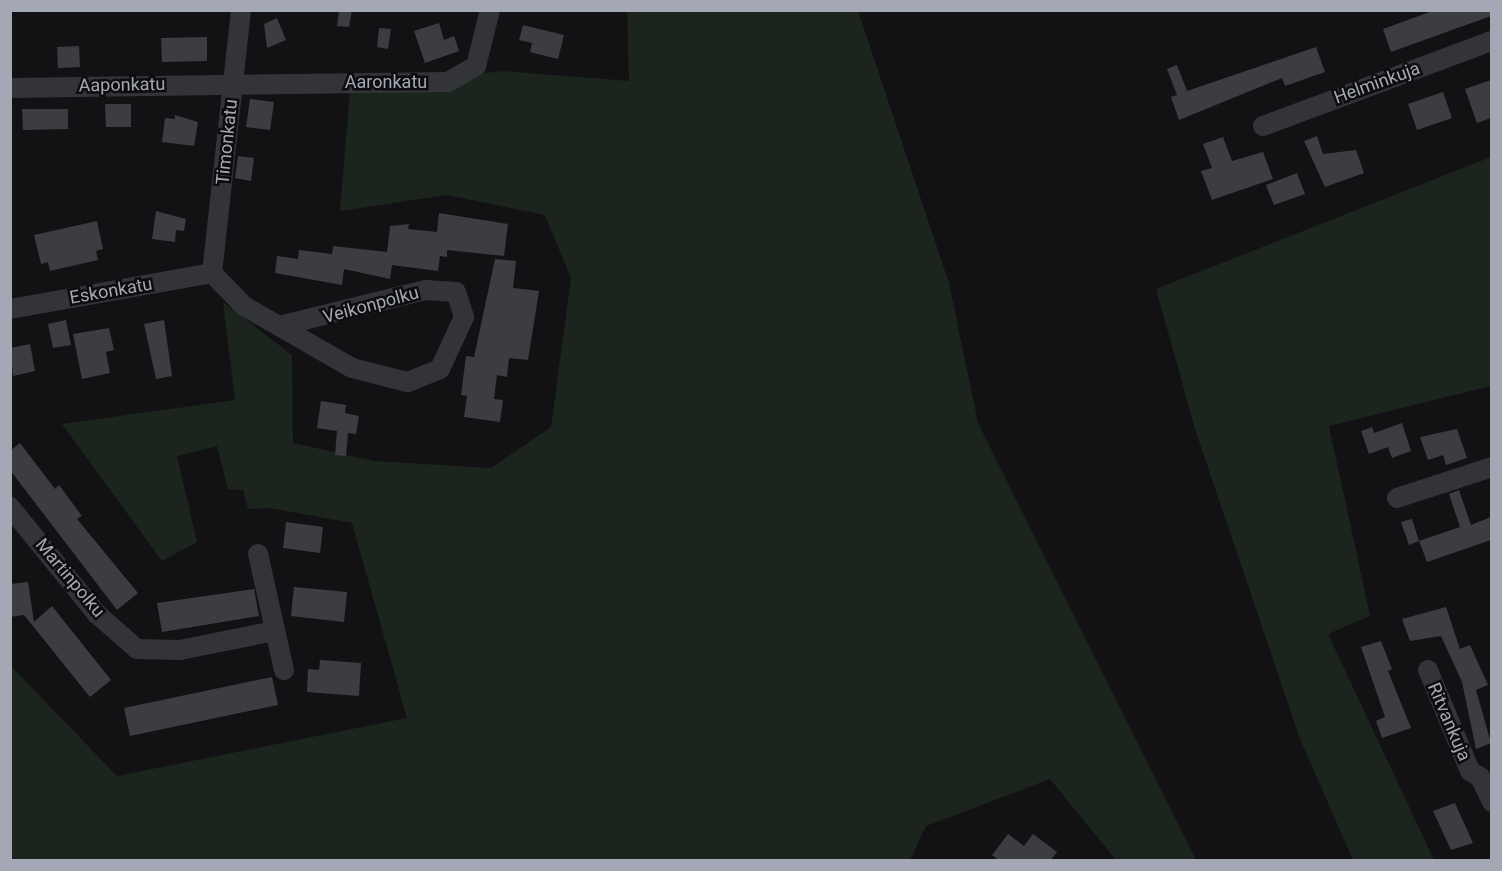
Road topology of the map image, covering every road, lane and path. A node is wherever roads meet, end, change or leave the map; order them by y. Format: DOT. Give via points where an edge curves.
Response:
graph roads {
  1 [pos="241,10"];
  2 [pos="490,10"];
  3 [pos="1491,41"];
  4 [pos="233,83"];
  5 [pos="10,88"];
  6 [pos="1263,126"];
  7 [pos="212,273"];
  8 [pos="10,309"];
  9 [pos="279,326"];
  10 [pos="1491,467"];
  11 [pos="1397,498"];
  12 [pos="10,507"];
  13 [pos="258,554"];
  14 [pos="274,631"];
  15 [pos="284,670"];
  16 [pos="1428,670"];
  17 [pos="1491,802"];
  1 -- 4 [label="street, Timonkatu"];
  2 -- 4 [label="street, Aaronkatu" via="476,66 448,82"];
  3 -- 6 [label="street, Helminkuja"];
  4 -- 5 [label="street, Aaponkatu"];
  4 -- 7 [label="street, Timonkatu"];
  7 -- 8 [label="street, Eskonkatu"];
  7 -- 9 [label="street, Veikonpolku" via="244,306"];
  9 -- 9 [label="street, Veikonpolku" via="426,290 456,292 464,317 440,369 407,382 352,368"];
  10 -- 11 [label="street"];
  12 -- 14 [label="street, Martinpolku" via="97,614 137,649 180,650"];
  13 -- 14 [label="street"];
  14 -- 15 [label="street"];
  16 -- 17 [label="street, Ritvankuja" via="1470,771 1480,777"];
}
